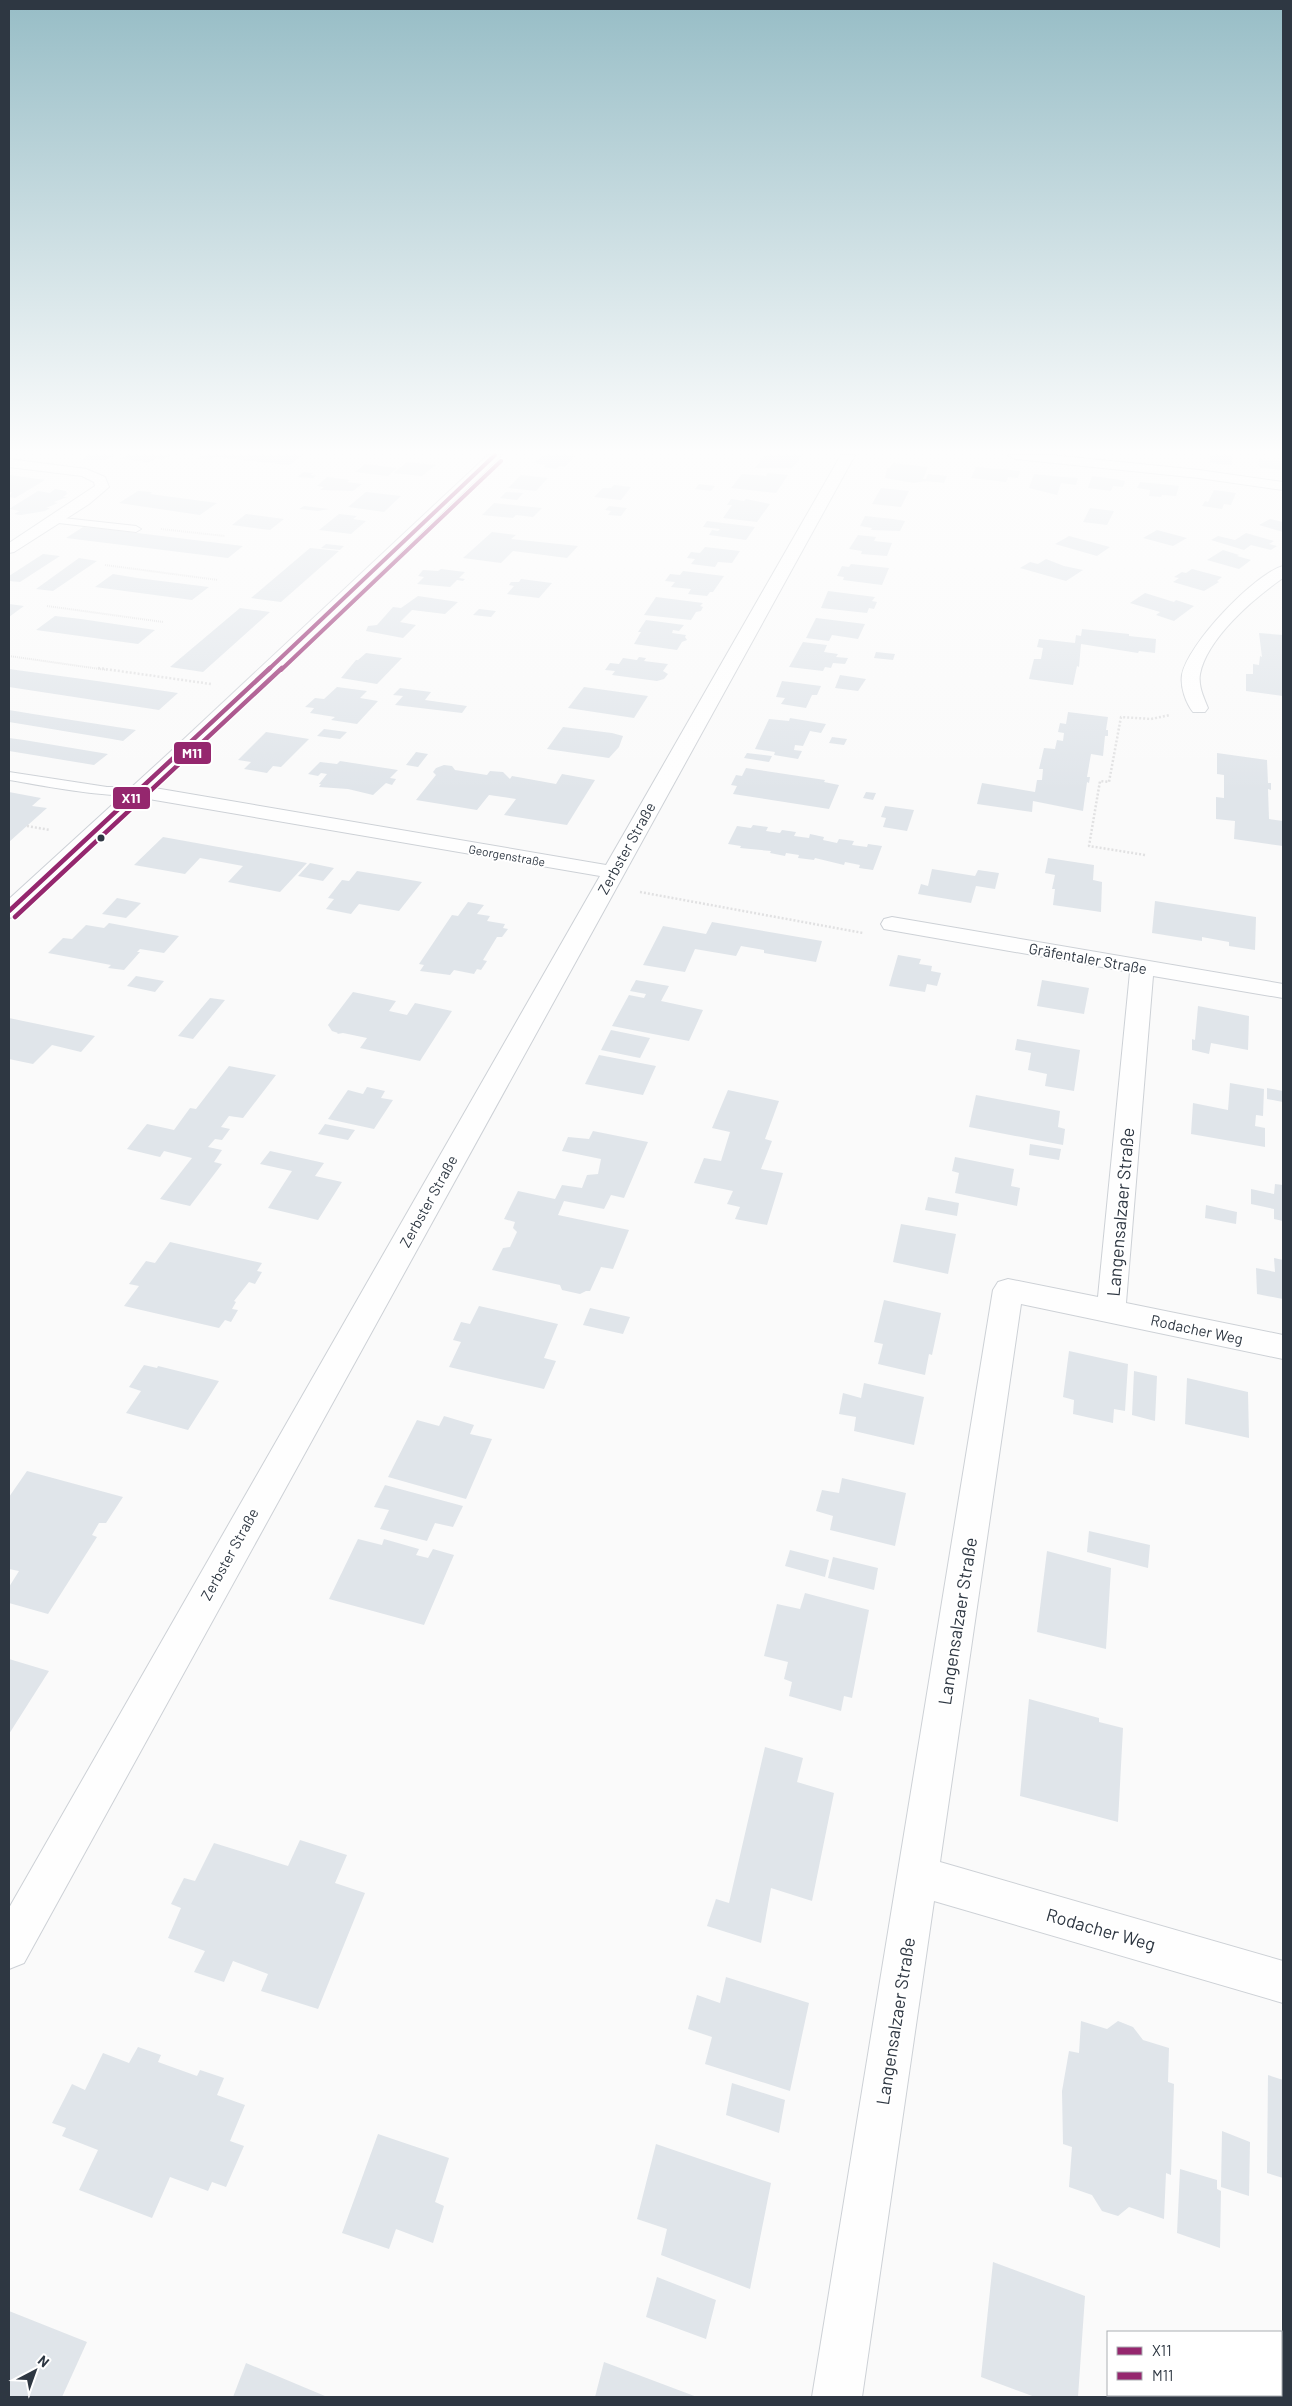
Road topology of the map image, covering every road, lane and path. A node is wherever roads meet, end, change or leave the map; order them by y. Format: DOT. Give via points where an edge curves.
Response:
graph roads {
  1 [pos="115,567"];
  2 [pos="377,567"];
  3 [pos="784,567"];
  4 [pos="1283,571"];
  5 [pos="218,580"];
  6 [pos="47,606"];
  7 [pos="163,622"];
  8 [pos="9,656"];
  9 [pos="218,685"];
  10 [pos="1199,708"];
  11 [pos="9,776"];
  12 [pos="137,791"];
  13 [pos="27,826"];
  14 [pos="54,831"];
  15 [pos="1145,855"];
  16 [pos="611,872"];
  17 [pos="632,890"];
  18 [pos="9,911"];
  19 [pos="892,924"];
  20 [pos="870,933"];
  21 [pos="1142,967"];
  22 [pos="1283,991"];
  23 [pos="1111,1312"];
  24 [pos="1283,1347"];
  25 [pos="918,1876"];
  26 [pos="9,1948"];
  27 [pos="1283,1982"];
  28 [pos="837,2397"];
  1 -- 5 [label="path"];
  2 -- 12 [label="street"];
  3 -- 16 [label="street, Zerbster Straße"];
  4 -- 10 [label="street" via="1234,611 1196,661 1190,683"];
  6 -- 7 [label="path"];
  8 -- 9 [label="path"];
  10 -- 15 [label="path" via="1151,719 1121,717 1108,782 1100,781 1088,846"];
  11 -- 12 [label="lane" via="107,792"];
  12 -- 16 [label="street, Georgenstraße"];
  12 -- 18 [label="street"];
  13 -- 14 [label="path"];
  16 -- 26 [label="street, Zerbster Straße"];
  17 -- 20 [label="path"];
  19 -- 21 [label="street, Gräfentaler Straße"];
  21 -- 22 [label="street, Gräfentaler Straße"];
  21 -- 23 [label="street, Langensalzaer Straße"];
  23 -- 24 [label="street, Rodacher Weg"];
  23 -- 25 [label="street, Langensalzaer Straße" via="1008,1290"];
  25 -- 27 [label="street, Rodacher Weg"];
  25 -- 28 [label="street, Langensalzaer Straße"];
}
